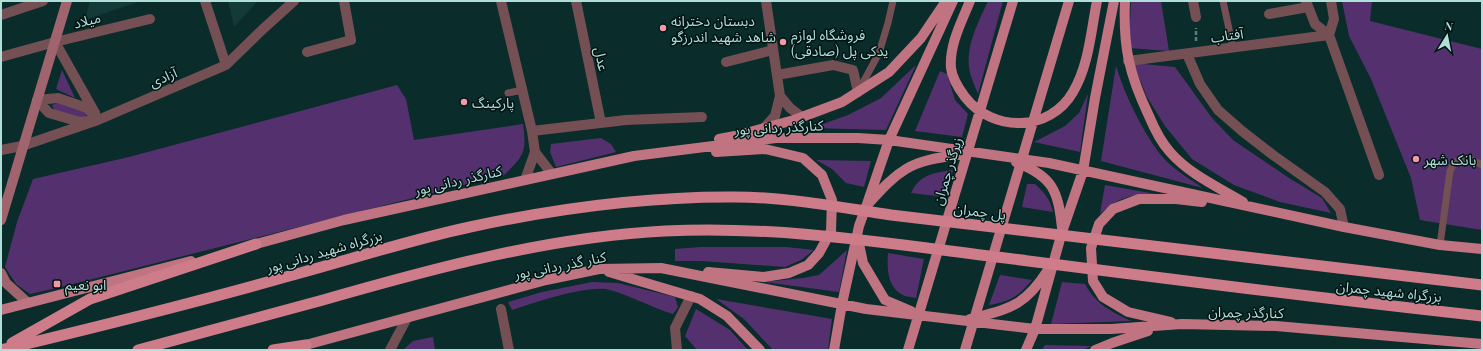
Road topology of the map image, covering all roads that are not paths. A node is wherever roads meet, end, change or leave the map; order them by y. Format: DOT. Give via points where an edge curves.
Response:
graph roads {
  1 [pos="43,1"];
  2 [pos="67,1"];
  3 [pos="205,1"];
  4 [pos="294,1"];
  5 [pos="344,1"];
  6 [pos="501,1"];
  7 [pos="576,1"];
  8 [pos="766,1"];
  9 [pos="893,1"];
  10 [pos="946,1"];
  11 [pos="953,1"];
  12 [pos="970,1"];
  13 [pos="1013,1"];
  14 [pos="1069,1"];
  15 [pos="1097,1"];
  16 [pos="1114,1"];
  17 [pos="1125,1"];
  18 [pos="1193,1"];
  19 [pos="1224,1"];
  20 [pos="1331,1"];
  21 [pos="1307,4"];
  22 [pos="17,5"];
  23 [pos="1270,14"];
  24 [pos="1,15"];
  25 [pos="1196,18"];
  26 [pos="150,19"];
  27 [pos="1329,35"];
  28 [pos="55,42"];
  29 [pos="1233,48"];
  30 [pos="773,50"];
  31 [pos="307,52"];
  32 [pos="1191,54"];
  33 [pos="1,57"];
  34 [pos="1128,61"];
  35 [pos="726,62"];
  36 [pos="226,65"];
  37 [pos="777,75"];
  38 [pos="522,90"];
  39 [pos="858,92"];
  40 [pos="508,93"];
  41 [pos="780,96"];
  42 [pos="37,100"];
  43 [pos="702,117"];
  44 [pos="802,117"];
  45 [pos="98,120"];
  46 [pos="601,124"];
  47 [pos="764,128"];
  48 [pos="532,131"];
  49 [pos="889,140"];
  50 [pos="22,146"];
  51 [pos="1,150"];
  52 [pos="535,152"];
  53 [pos="973,152"];
  54 [pos="634,156"];
  55 [pos="998,156"];
  56 [pos="1482,165"];
  57 [pos="1083,170"];
  58 [pos="552,174"];
  59 [pos="1380,175"];
  60 [pos="525,180"];
  61 [pos="658,200"];
  62 [pos="867,204"];
  63 [pos="1249,206"];
  64 [pos="1,220"];
  65 [pos="1344,227"];
  66 [pos="1062,232"];
  67 [pos="858,235"];
  68 [pos="256,244"];
  69 [pos="1440,245"];
  70 [pos="1482,249"];
  71 [pos="1054,262"];
  72 [pos="1298,263"];
  73 [pos="661,268"];
  74 [pos="599,269"];
  75 [pos="1,273"];
  76 [pos="1482,285"];
  77 [pos="691,296"];
  78 [pos="28,303"];
  79 [pos="842,304"];
  80 [pos="501,309"];
  81 [pos="1,310"];
  82 [pos="922,316"];
  83 [pos="1482,316"];
  84 [pos="407,318"];
  85 [pos="962,321"];
  86 [pos="1182,324"];
  87 [pos="1035,329"];
  88 [pos="1482,344"];
  89 [pos="306,345"];
  90 [pos="1,350"];
  91 [pos="138,350"];
  92 [pos="273,350"];
  93 [pos="286,350"];
  94 [pos="390,350"];
  95 [pos="509,350"];
  96 [pos="677,350"];
  97 [pos="760,350"];
  98 [pos="834,350"];
  99 [pos="908,350"];
  100 [pos="965,350"];
  101 [pos="1026,350"];
  102 [pos="1095,350"];
  1 -- 22 [label="street"];
  2 -- 28 [label="main road"];
  3 -- 36 [label="street"];
  4 -- 36 [label="street, آزادی"];
  5 -- 31 [label="street" via="351,40"];
  6 -- 38 [label="street"];
  7 -- 46 [label="street, عدل"];
  8 -- 30 [label="street"];
  9 -- 39 [label="lane" via="879,53"];
  10 -- 39 [label="main road" via="921,38 889,72"];
  11 -- 49 [label="main road"];
  12 -- 15 [label="main road" via="953,44 951,68 958,89 971,105 988,117 1009,124 1044,119 1059,108 1072,93 1083,72"];
  13 -- 99 [label="main road, زیرگذر چمران"];
  14 -- 100 [label="main road"];
  16 -- 57 [label="main road"];
  17 -- 34 [label="main road" via="1124,27"];
  18 -- 25 [label="street"];
  19 -- 29 [label="lane"];
  20 -- 27 [label="street" via="1334,19"];
  21 -- 23 [label="street"];
  21 -- 27 [label="street" via="1315,24"];
  22 -- 24 [label="street"];
  26 -- 28 [label="street, میلاد"];
  27 -- 29 [label="street, آفتاب"];
  27 -- 59 [label="street"];
  28 -- 33 [label="street, میلاد"];
  28 -- 42 [label="main road"];
  28 -- 45 [label="street"];
  29 -- 32 [label="street, آفتاب"];
  30 -- 35 [label="street"];
  30 -- 37 [label="street"];
  32 -- 34 [label="street, آفتاب"];
  32 -- 65 [label="street" via="1200,84 1218,110 1273,155 1325,192 1340,209"];
  34 -- 63 [label="main road" via="1137,92 1153,126 1170,152 1190,170"];
  36 -- 45 [label="street, آزادی"];
  37 -- 39 [label="street" via="833,65 853,70"];
  37 -- 41 [label="street"];
  38 -- 40 [label="lane"];
  38 -- 48 [label="street"];
  39 -- 44 [label="main road" via="842,102"];
  41 -- 44 [label="street"];
  41 -- 47 [label="street" via="775,116"];
  42 -- 45 [label="street" via="58,98 87,108"];
  42 -- 45 [label="street" via="48,113 80,122"];
  42 -- 50 [label="main road"];
  43 -- 46 [label="street" via="626,120"];
  44 -- 47 [label="main road"];
  45 -- 50 [label="street, آزادی"];
  46 -- 48 [label="street"];
  47 -- 54 [label="main road"];
  48 -- 52 [label="street"];
  49 -- 53 [label="main road, کنارگذر ردانی پور"];
  49 -- 54 [label="main road, کنارگذر ردانی پور" via="776,138"];
  49 -- 62 [label="main road"];
  50 -- 51 [label="street, آزادی"];
  50 -- 64 [label="main road"];
  52 -- 58 [label="street"];
  52 -- 60 [label="street"];
  53 -- 55 [label="main road, کنارگذر ردانی پور"];
  53 -- 62 [label="main road" via="930,160 906,168"];
  54 -- 58 [label="main road, کنارگذر ردانی پور"];
  54 -- 73 [label="main road" via="765,150 802,158 822,175 832,200 831,231 820,253 808,265 788,273 764,277"];
  55 -- 57 [label="main road"];
  55 -- 66 [label="main road" via="1044,176 1054,190 1060,206"];
  56 -- 69 [label="lane" via="1464,158 1452,166"];
  57 -- 63 [label="main road"];
  57 -- 66 [label="main road"];
  58 -- 60 [label="main road, کنارگذر ردانی پور"];
  60 -- 68 [label="main road, کنارگذر ردانی پور" via="344,220"];
  61 -- 72 [label="highway, پل چمران" via="729,196 799,201 891,215"];
  61 -- 90 [label="highway, بزرگراه شهید ردانی پور" via="584,208 469,227 158,312"];
  62 -- 67 [label="main road"];
  63 -- 65 [label="main road"];
  63 -- 86 [label="main road" via="1139,199 1114,209 1099,224 1091,248 1093,281 1103,297 1128,312"];
  65 -- 69 [label="main road"];
  66 -- 71 [label="main road"];
  67 -- 79 [label="main road"];
  67 -- 82 [label="main road" via="863,262 885,300"];
  68 -- 78 [label="main road, کنارگذر ردانی پور"];
  68 -- 90 [label="highway" via="90,299"];
  69 -- 70 [label="main road"];
  71 -- 85 [label="main road" via="1038,286 1023,301 1006,310"];
  71 -- 87 [label="main road"];
  72 -- 76 [label="highway, بزرگراه شهید چمران"];
  73 -- 74 [label="main road, کنار گذر ردانی پور"];
  73 -- 79 [label="main road, کنار گذر ردانی پور"];
  74 -- 77 [label="main road"];
  74 -- 84 [label="main road, کنار گذر ردانی پور" via="546,280"];
  75 -- 78 [label="main road" via="6,283"];
  77 -- 96 [label="street" via="675,328"];
  77 -- 97 [label="main road" via="727,316"];
  78 -- 81 [label="main road, کنارگذر ردانی پور"];
  79 -- 82 [label="main road, کنار گذر ردانی پور"];
  79 -- 98 [label="main road"];
  80 -- 95 [label="street"];
  82 -- 85 [label="main road, کنارگذر چمران"];
  83 -- 91 [label="highway, بزرگراه شهید چمران" via="1292,295 886,243 730,229 628,234 553,244 479,258"];
  84 -- 89 [label="main road, کنار گذر ردانی پور"];
  84 -- 94 [label="street"];
  85 -- 87 [label="main road, کنارگذر چمران"];
  86 -- 87 [label="main road, کنارگذر چمران" via="1111,329"];
  86 -- 88 [label="main road, کنارگذر چمران" via="1276,326"];
  86 -- 102 [label="main road" via="1139,334"];
  87 -- 101 [label="main road"];
  89 -- 92 [label="highway"];
  89 -- 93 [label="main road, کنار گذر ردانی پور"];
}
